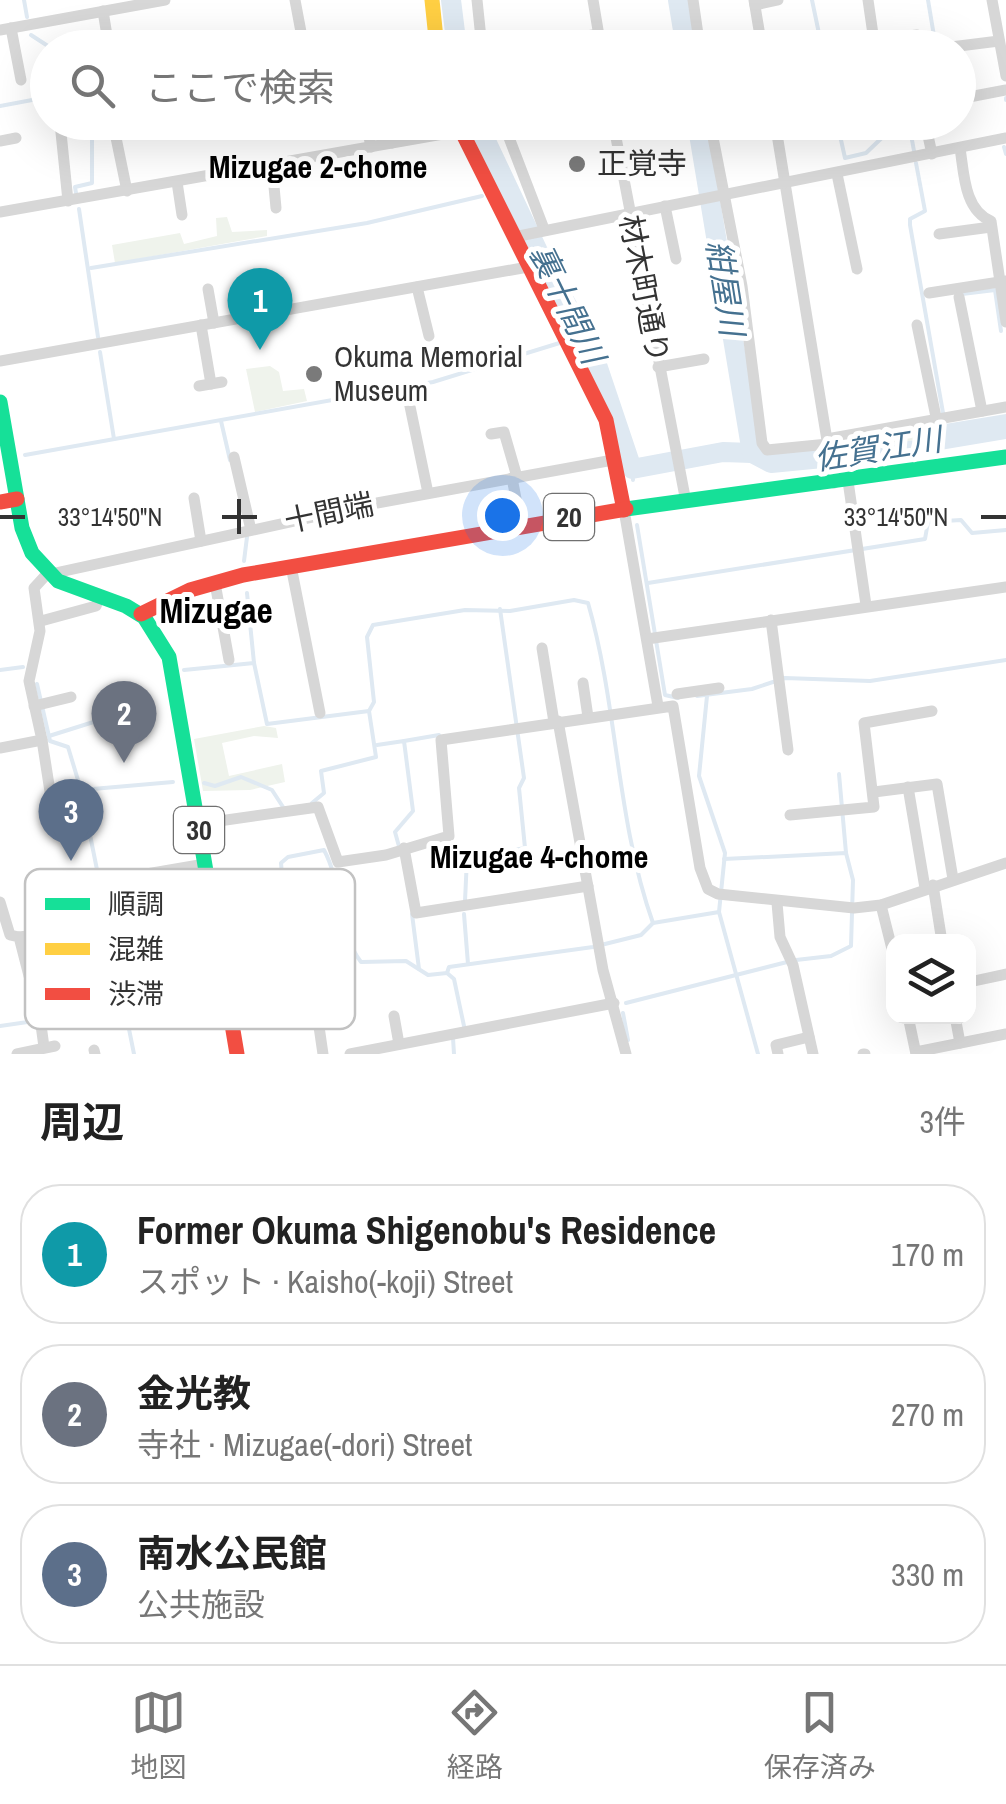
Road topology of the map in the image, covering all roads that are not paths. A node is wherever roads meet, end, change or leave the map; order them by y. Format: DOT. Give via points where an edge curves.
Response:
graph roads {
  1 [pos="165,0"];
  2 [pos="295,0"];
  3 [pos="432,0"];
  4 [pos="477,0"];
  5 [pos="593,0"];
  6 [pos="693,0"];
  7 [pos="778,0"];
  8 [pos="868,0"];
  9 [pos="992,0"];
  10 [pos="157,1"];
  11 [pos="754,2"];
  12 [pos="103,11"];
  13 [pos="6,29"];
  14 [pos="106,30"];
  15 [pos="301,30"];
  16 [pos="435,30"];
  17 [pos="480,30"];
  18 [pos="598,30"];
  19 [pos="697,30"];
  20 [pos="759,30"];
  21 [pos="872,30"];
  22 [pos="1000,41"];
  23 [pos="976,44"];
  24 [pos="1006,76"];
  25 [pos="21,80"];
  26 [pos="1006,90"];
  27 [pos="976,96"];
  28 [pos="16,138"];
  29 [pos="1006,138"];
  30 [pos="62,140"];
  31 [pos="116,140"];
  32 [pos="370,140"];
  33 [pos="391,140"];
  34 [pos="404,140"];
  35 [pos="465,140"];
  36 [pos="510,140"];
  37 [pos="617,140"];
  38 [pos="713,140"];
  39 [pos="778,140"];
  40 [pos="929,140"];
  41 [pos="0,141"];
  42 [pos="392,143"];
  43 [pos="371,147"];
  44 [pos="960,148"];
  45 [pos="932,154"];
  46 [pos="272,165"];
  47 [pos="837,174"];
  48 [pos="178,182"];
  49 [pos="786,184"];
  50 [pos="127,191"];
  51 [pos="724,196"];
  52 [pos="68,201"];
  53 [pos="665,206"];
  54 [pos="276,208"];
  55 [pos="0,212"];
  56 [pos="628,213"];
  57 [pos="182,215"];
  58 [pos="1006,219"];
  59 [pos="991,224"];
  60 [pos="543,229"];
  61 [pos="939,234"];
  62 [pos="515,236"];
  63 [pos="676,259"];
  64 [pos="528,267"];
  65 [pos="857,269"];
  66 [pos="1003,281"];
  67 [pos="416,287"];
  68 [pos="208,289"];
  69 [pos="930,293"];
  70 [pos="959,298"];
  71 [pos="1006,322"];
  72 [pos="208,324"];
  73 [pos="917,324"];
  74 [pos="428,336"];
  75 [pos="704,358"];
  76 [pos="0,361"];
  77 [pos="658,367"];
  78 [pos="210,384"];
  79 [pos="407,392"];
  80 [pos="0,402"];
  81 [pos="1006,407"];
  82 [pos="982,411"];
  83 [pos="941,417"];
  84 [pos="491,434"];
  85 [pos="828,443"];
  86 [pos="234,457"];
  87 [pos="1006,457"];
  88 [pos="613,460"];
  89 [pos="515,478"];
  90 [pos="841,482"];
  91 [pos="428,494"];
  92 [pos="194,498"];
  93 [pos="8,500"];
  94 [pos="686,502"];
  95 [pos="624,510"];
  96 [pos="520,517"];
  97 [pos="251,530"];
  98 [pos="200,542"];
  99 [pos="291,566"];
  100 [pos="46,575"];
  101 [pos="215,582"];
  102 [pos="1006,587"];
  103 [pos="99,598"];
  104 [pos="866,605"];
  105 [pos="141,614"];
  106 [pos="772,620"];
  107 [pos="40,621"];
  108 [pos="653,638"];
  109 [pos="542,648"];
  110 [pos="229,660"];
  111 [pos="582,683"];
  112 [pos="719,688"];
  113 [pos="677,694"];
  114 [pos="72,697"];
  115 [pos="39,705"];
  116 [pos="658,706"];
  117 [pos="932,711"];
  118 [pos="320,713"];
  119 [pos="588,717"];
  120 [pos="556,721"];
  121 [pos="42,740"];
  122 [pos="0,748"];
  123 [pos="788,750"];
  124 [pos="908,787"];
  125 [pos="874,792"];
  126 [pos="51,798"];
  127 [pos="790,815"];
  128 [pos="198,824"];
  129 [pos="400,849"];
  130 [pos="1006,863"];
  131 [pos="205,864"];
  132 [pos="176,869"];
  133 [pos="206,869"];
  134 [pos="953,879"];
  135 [pos="588,886"];
  136 [pos="929,887"];
  137 [pos="0,902"];
  138 [pos="777,903"];
  139 [pos="881,905"];
  140 [pos="888,934"];
  141 [pos="940,934"];
  142 [pos="25,936"];
  143 [pos="18,937"];
  144 [pos="25,962"];
  145 [pos="1006,974"];
  146 [pos="976,981"];
  147 [pos="614,1003"];
  148 [pos="394,1016"];
  149 [pos="910,1024"];
  150 [pos="956,1024"];
  151 [pos="43,1029"];
  152 [pos="233,1029"];
  153 [pos="319,1029"];
  154 [pos="1006,1034"];
  155 [pos="809,1037"];
  156 [pos="960,1043"];
  157 [pos="407,1047"];
  158 [pos="382,1051"];
  159 [pos="916,1053"];
  160 [pos="17,1054"];
  161 [pos="237,1054"];
  162 [pos="323,1054"];
  163 [pos="350,1054"];
  164 [pos="626,1054"];
  165 [pos="778,1054"];
  166 [pos="813,1054"];
  1 -- 10 [label="street"];
  2 -- 15 [label="street"];
  3 -- 16 [label="main road"];
  4 -- 17 [label="street"];
  5 -- 18 [label="street"];
  6 -- 19 [label="street"];
  7 -- 11 [label="street"];
  8 -- 21 [label="street"];
  9 -- 22 [label="street"];
  10 -- 12 [label="street"];
  11 -- 20 [label="street"];
  12 -- 13 [label="street"];
  12 -- 14 [label="street"];
  13 -- 25 [label="street"];
  22 -- 23 [label="street"];
  22 -- 24 [label="street"];
  26 -- 27 [label="street"];
  28 -- 41 [label="street"];
  29 -- 44 [label="street"];
  30 -- 52 [label="street"];
  31 -- 50 [label="street"];
  32 -- 43 [label="street"];
  33 -- 42 [label="street"];
  34 -- 42 [label="street"];
  35 -- 62 [label="main road"];
  36 -- 60 [label="street"];
  37 -- 56 [label="street, 材木町通り"];
  38 -- 51 [label="street"];
  39 -- 49 [label="street"];
  40 -- 45 [label="street"];
  42 -- 43 [label="street"];
  43 -- 46 [label="street"];
  44 -- 45 [label="street"];
  44 -- 59 [label="street" via="968,198"];
  45 -- 47 [label="street"];
  46 -- 48 [label="street"];
  46 -- 54 [label="street"];
  47 -- 49 [label="street"];
  47 -- 65 [label="street"];
  48 -- 50 [label="street"];
  48 -- 57 [label="street"];
  49 -- 51 [label="street"];
  49 -- 85 [label="street"];
  50 -- 52 [label="street"];
  51 -- 53 [label="street"];
  51 -- 85 [label="street" via="762,443 767,450"];
  52 -- 55 [label="street"];
  53 -- 56 [label="street"];
  53 -- 63 [label="street"];
  56 -- 60 [label="street"];
  56 -- 77 [label="street, 材木町通り"];
  58 -- 59 [label="street"];
  59 -- 61 [label="street"];
  59 -- 66 [label="street"];
  60 -- 62 [label="street"];
  62 -- 64 [label="main road"];
  64 -- 67 [label="street"];
  64 -- 88 [label="main road" via="606,420"];
  66 -- 69 [label="street"];
  66 -- 71 [label="street"];
  67 -- 72 [label="street"];
  67 -- 74 [label="street"];
  68 -- 72 [label="street"];
  70 -- 82 [label="street"];
  72 -- 76 [label="street"];
  72 -- 78 [label="street"];
  73 -- 83 [label="street"];
  75 -- 77 [label="street"];
  77 -- 94 [label="street, 材木町通り"];
  79 -- 91 [label="street"];
  80 -- 93 [label="main road"];
  81 -- 82 [label="street"];
  82 -- 83 [label="street"];
  83 -- 85 [label="street"];
  84 -- 89 [label="street" via="504,432"];
  85 -- 90 [label="street"];
  86 -- 97 [label="street"];
  87 -- 90 [label="main road, 20"];
  88 -- 89 [label="street, 十間端"];
  88 -- 95 [label="main road"];
  89 -- 91 [label="street, 十間端"];
  89 -- 96 [label="street"];
  90 -- 94 [label="main road, 20"];
  90 -- 104 [label="street"];
  91 -- 97 [label="street, 十間端"];
  92 -- 98 [label="street"];
  93 -- 100 [label="main road"];
  94 -- 95 [label="main road, 20"];
  95 -- 96 [label="main road, 20"];
  95 -- 108 [label="street"];
  96 -- 99 [label="main road, 20"];
  97 -- 98 [label="street, 十間端"];
  98 -- 100 [label="street, 十間端"];
  99 -- 101 [label="main road, 20"];
  99 -- 118 [label="street"];
  100 -- 103 [label="main road"];
  100 -- 107 [label="street" via="34,588"];
  101 -- 105 [label="main road, 20" via="169,596"];
  101 -- 110 [label="street"];
  102 -- 104 [label="street"];
  103 -- 105 [label="main road"];
  103 -- 107 [label="street" via="96,606"];
  104 -- 106 [label="street"];
  105 -- 128 [label="main road, 30" via="168,657"];
  106 -- 108 [label="street"];
  106 -- 123 [label="street"];
  107 -- 115 [label="street" via="29,681"];
  108 -- 116 [label="street"];
  109 -- 120 [label="street"];
  111 -- 119 [label="street"];
  112 -- 113 [label="street"];
  114 -- 115 [label="street"];
  115 -- 121 [label="street"];
  116 -- 119 [label="street"];
  116 -- 138 [label="street" via="676,708 708,889"];
  117 -- 125 [label="street" via="864,723"];
  119 -- 120 [label="street"];
  120 -- 129 [label="street" via="441,740 450,836"];
  120 -- 135 [label="street"];
  121 -- 122 [label="street"];
  121 -- 126 [label="street"];
  124 -- 125 [label="street"];
  124 -- 134 [label="street" via="937,784"];
  124 -- 136 [label="street"];
  125 -- 127 [label="street" via="874,808"];
  128 -- 129 [label="street" via="318,807 338,862"];
  128 -- 131 [label="main road, 30"];
  129 -- 135 [label="street" via="416,913"];
  130 -- 134 [label="street"];
  131 -- 132 [label="street"];
  131 -- 133 [label="main road, 30"];
  134 -- 136 [label="street"];
  135 -- 147 [label="street"];
  136 -- 139 [label="street"];
  136 -- 141 [label="street"];
  137 -- 143 [label="street" via="10,935"];
  138 -- 139 [label="street"];
  138 -- 155 [label="street"];
  139 -- 140 [label="street"];
  142 -- 143 [label="street"];
  143 -- 144 [label="street"];
  145 -- 146 [label="street"];
  147 -- 157 [label="street"];
  147 -- 164 [label="street"];
  148 -- 157 [label="street"];
  149 -- 159 [label="street"];
  150 -- 156 [label="street"];
  151 -- 160 [label="street" via="49,1046"];
  152 -- 161 [label="main road, 30"];
  153 -- 162 [label="street"];
  154 -- 156 [label="street"];
  155 -- 165 [label="street" via="776,1045"];
  155 -- 166 [label="street"];
  156 -- 159 [label="street"];
  157 -- 158 [label="street"];
  158 -- 163 [label="street"];
}
